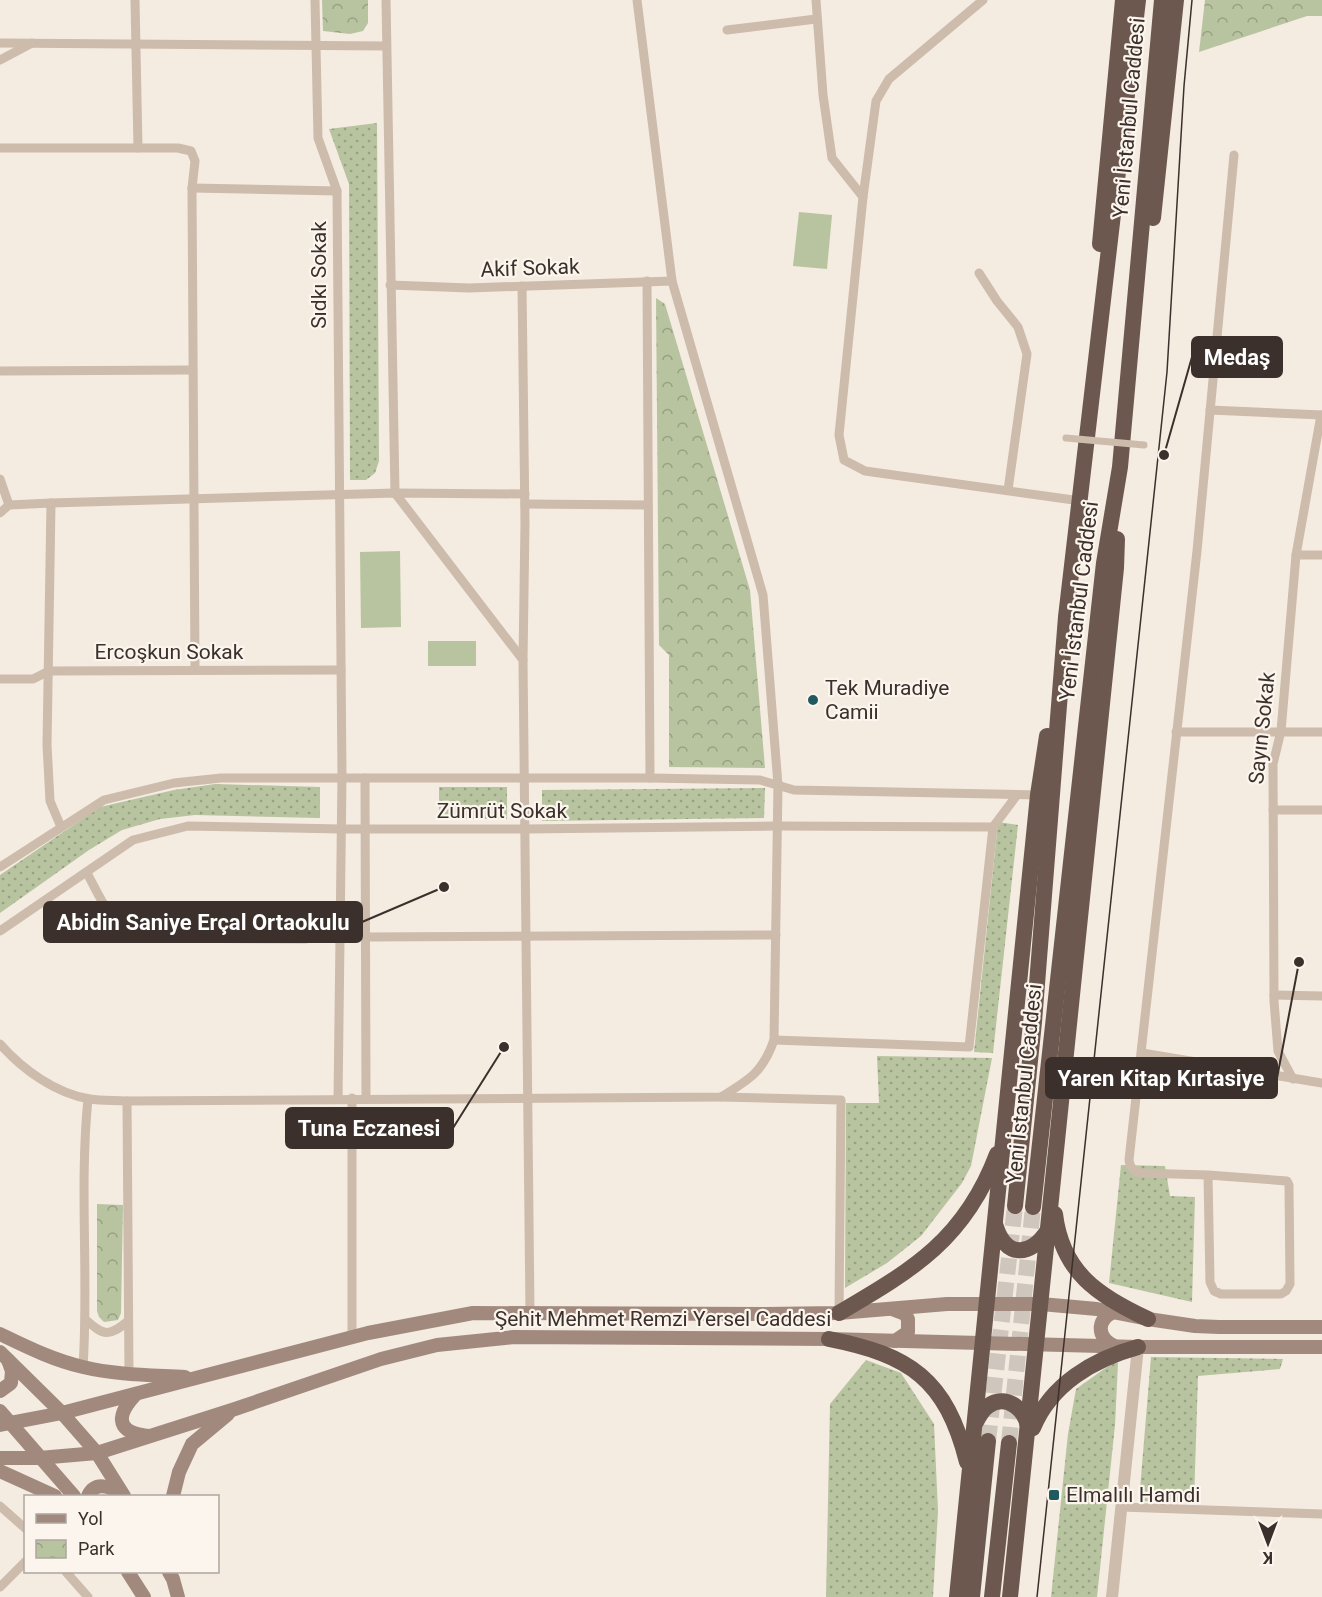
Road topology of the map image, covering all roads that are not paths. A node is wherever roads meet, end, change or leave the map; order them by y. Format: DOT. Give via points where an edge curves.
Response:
graph roads {
  1 [pos="135,0"];
  2 [pos="315,0"];
  3 [pos="386,0"];
  4 [pos="637,0"];
  5 [pos="816,0"];
  6 [pos="984,0"];
  7 [pos="1123,0"];
  8 [pos="1138,0"];
  9 [pos="1162,0"];
  10 [pos="1176,0"];
  11 [pos="816,19"];
  12 [pos="727,30"];
  13 [pos="0,43"];
  14 [pos="33,43"];
  15 [pos="135,44"];
  16 [pos="315,45"];
  17 [pos="386,46"];
  18 [pos="0,60"];
  19 [pos="0,148"];
  20 [pos="138,148"];
  21 [pos="1234,155"];
  22 [pos="192,188"];
  23 [pos="337,191"];
  24 [pos="863,197"];
  25 [pos="979,273"];
  26 [pos="672,280"];
  27 [pos="647,281"];
  28 [pos="390,285"];
  29 [pos="522,286"];
  30 [pos="1104,298"];
  31 [pos="1135,304"];
  32 [pos="192,370"];
  33 [pos="0,371"];
  34 [pos="1210,410"];
  35 [pos="1322,415"];
  36 [pos="1066,438"];
  37 [pos="1144,445"];
  38 [pos="1120,466"];
  39 [pos="0,479"];
  40 [pos="1008,490"];
  41 [pos="395,493"];
  42 [pos="338,495"];
  43 [pos="193,499"];
  44 [pos="525,499"];
  45 [pos="1081,501"];
  46 [pos="51,502"];
  47 [pos="9,504"];
  48 [pos="647,505"];
  49 [pos="0,513"];
  50 [pos="1296,555"];
  51 [pos="1322,555"];
  52 [pos="1066,617"];
  53 [pos="523,660"];
  54 [pos="195,670"];
  55 [pos="341,670"];
  56 [pos="49,671"];
  57 [pos="0,679"];
  58 [pos="1281,731"];
  59 [pos="1176,732"];
  60 [pos="1322,732"];
  61 [pos="342,777"];
  62 [pos="365,778"];
  63 [pos="524,778"];
  64 [pos="650,778"];
  65 [pos="778,785"];
  66 [pos="1017,795"];
  67 [pos="1038,795"];
  68 [pos="1273,810"];
  69 [pos="1322,810"];
  70 [pos="778,826"];
  71 [pos="61,827"];
  72 [pos="993,828"];
  73 [pos="341,829"];
  74 [pos="365,829"];
  75 [pos="525,829"];
  76 [pos="0,867"];
  77 [pos="87,873"];
  78 [pos="0,931"];
  79 [pos="777,935"];
  80 [pos="526,936"];
  81 [pos="366,938"];
  82 [pos="306,939"];
  83 [pos="1274,994"];
  84 [pos="1322,996"];
  85 [pos="774,1040"];
  86 [pos="0,1044"];
  87 [pos="1142,1053"];
  88 [pos="1293,1079"];
  89 [pos="1322,1083"];
  90 [pos="721,1097"];
  91 [pos="352,1098"];
  92 [pos="366,1098"];
  93 [pos="529,1098"];
  94 [pos="88,1099"];
  95 [pos="338,1099"];
  96 [pos="127,1101"];
  97 [pos="1004,1134"];
  98 [pos="1208,1175"];
  99 [pos="1053,1185"];
  100 [pos="1015,1206"];
  101 [pos="1033,1207"];
  102 [pos="995,1223"];
  103 [pos="1048,1229"];
  104 [pos="987,1304"];
  105 [pos="1041,1304"];
  106 [pos="891,1309"];
  107 [pos="1113,1312"];
  108 [pos="530,1313"];
  109 [pos="839,1313"];
  110 [pos="1148,1319"];
  111 [pos="86,1320"];
  112 [pos="128,1322"];
  113 [pos="1322,1327"];
  114 [pos="0,1334"];
  115 [pos="352,1338"];
  116 [pos="829,1340"];
  117 [pos="895,1341"];
  118 [pos="983,1343"];
  119 [pos="1037,1344"];
  120 [pos="1114,1346"];
  121 [pos="1138,1347"];
  122 [pos="1322,1347"];
  123 [pos="4,1355"];
  124 [pos="83,1367"];
  125 [pos="129,1374"];
  126 [pos="196,1378"];
  127 [pos="0,1391"];
  128 [pos="135,1395"];
  129 [pos="232,1410"];
  130 [pos="0,1411"];
  131 [pos="62,1413"];
  132 [pos="975,1423"];
  133 [pos="5,1424"];
  134 [pos="1029,1428"];
  135 [pos="150,1436"];
  136 [pos="988,1441"];
  137 [pos="1009,1443"];
  138 [pos="1026,1449"];
  139 [pos="96,1453"];
  140 [pos="0,1458"];
  141 [pos="39,1458"];
  142 [pos="0,1471"];
  143 [pos="970,1476"];
  144 [pos="51,1495"];
  145 [pos="72,1495"];
  146 [pos="89,1495"];
  147 [pos="122,1495"];
  148 [pos="122,1495"];
  149 [pos="173,1495"];
  150 [pos="0,1506"];
  151 [pos="1121,1507"];
  152 [pos="1322,1514"];
  153 [pos="24,1527"];
  154 [pos="24,1563"];
  155 [pos="67,1573"];
  156 [pos="129,1573"];
  157 [pos="172,1574"];
  158 [pos="0,1587"];
  159 [pos="88,1597"];
  160 [pos="144,1597"];
  161 [pos="178,1597"];
  162 [pos="957,1597"];
  163 [pos="972,1597"];
  164 [pos="992,1597"];
  165 [pos="1010,1597"];
  166 [pos="1112,1597"];
  1 -- 15 [label="street"];
  2 -- 16 [label="street, Sıdkı Sokak"];
  3 -- 17 [label="street"];
  4 -- 26 [label="street"];
  5 -- 11 [label="street"];
  6 -- 24 [label="street" via="889,80 876,100"];
  7 -- 30 [label="highway" via="1101,222"];
  8 -- 30 [label="highway, Yeni İstanbul Caddesi"];
  9 -- 31 [label="highway, Yeni İstanbul Caddesi"];
  10 -- 31 [label="highway" via="1149,248"];
  11 -- 12 [label="street"];
  11 -- 24 [label="street" via="832,158"];
  13 -- 14 [label="street"];
  14 -- 15 [label="street"];
  14 -- 18 [label="street"];
  15 -- 16 [label="street"];
  15 -- 20 [label="street"];
  16 -- 17 [label="street"];
  16 -- 23 [label="street, Sıdkı Sokak" via="318,138"];
  17 -- 28 [label="street"];
  19 -- 20 [label="street"];
  20 -- 22 [label="street" via="190,151 195,161"];
  21 -- 34 [label="street"];
  22 -- 23 [label="street"];
  22 -- 32 [label="street"];
  23 -- 42 [label="street, Sıdkı Sokak"];
  24 -- 40 [label="street" via="839,435 844,460 865,471"];
  25 -- 40 [label="street" via="1018,327 1027,354"];
  26 -- 27 [label="street, Akif Sokak"];
  26 -- 65 [label="street" via="763,594"];
  27 -- 29 [label="street, Akif Sokak"];
  27 -- 48 [label="street"];
  28 -- 29 [label="street, Akif Sokak"];
  28 -- 41 [label="street"];
  29 -- 44 [label="street"];
  30 -- 45 [label="highway, Yeni İstanbul Caddesi"];
  31 -- 38 [label="highway, Yeni İstanbul Caddesi"];
  32 -- 33 [label="street"];
  32 -- 43 [label="street"];
  34 -- 35 [label="street"];
  34 -- 59 [label="street"];
  35 -- 50 [label="street, Sayın Sokak"];
  36 -- 37 [label="street, bridge"];
  38 -- 99 [label="highway" via="1116,568"];
  38 -- 101 [label="highway, Yeni İstanbul Caddesi" via="1104,563"];
  39 -- 47 [label="street"];
  40 -- 45 [label="street"];
  41 -- 42 [label="street"];
  41 -- 44 [label="street"];
  41 -- 53 [label="street"];
  42 -- 43 [label="street"];
  42 -- 55 [label="street, Sıdkı Sokak"];
  43 -- 46 [label="street"];
  43 -- 54 [label="street"];
  44 -- 48 [label="street"];
  44 -- 53 [label="street"];
  45 -- 52 [label="highway, Yeni İstanbul Caddesi"];
  46 -- 47 [label="street"];
  46 -- 56 [label="street"];
  47 -- 49 [label="street"];
  48 -- 64 [label="street"];
  50 -- 51 [label="street"];
  50 -- 58 [label="street, Sayın Sokak"];
  52 -- 67 [label="highway"];
  52 -- 100 [label="highway, Yeni İstanbul Caddesi" via="1034,1022"];
  53 -- 63 [label="street"];
  54 -- 55 [label="street, Ercoşkun Sokak"];
  54 -- 56 [label="street, Ercoşkun Sokak"];
  55 -- 61 [label="street, Sıdkı Sokak"];
  56 -- 57 [label="street, Ercoşkun Sokak" via="33,679"];
  56 -- 71 [label="street" via="50,801"];
  58 -- 59 [label="street"];
  58 -- 60 [label="street"];
  58 -- 68 [label="street, Sayın Sokak" via="1273,764"];
  59 -- 87 [label="street"];
  61 -- 62 [label="street, Zümrüt Sokak"];
  61 -- 71 [label="street, Zümrüt Sokak" via="221,778 174,783 104,800"];
  61 -- 73 [label="street, Sıdkı Sokak"];
  62 -- 63 [label="street, Zümrüt Sokak"];
  62 -- 74 [label="street"];
  63 -- 64 [label="street, Zümrüt Sokak"];
  63 -- 75 [label="street"];
  64 -- 65 [label="street, Zümrüt Sokak" via="760,780"];
  65 -- 66 [label="street, Zümrüt Sokak" via="794,790"];
  65 -- 70 [label="street"];
  66 -- 67 [label="street, Zümrüt Sokak"];
  66 -- 72 [label="street"];
  67 -- 97 [label="highway"];
  68 -- 69 [label="street"];
  68 -- 83 [label="street, Sayın Sokak"];
  70 -- 72 [label="street, Zümrüt Sokak"];
  70 -- 75 [label="street, Zümrüt Sokak"];
  70 -- 79 [label="street"];
  71 -- 76 [label="street, Zümrüt Sokak"];
  72 -- 85 [label="street" via="969,1047"];
  73 -- 74 [label="street, Zümrüt Sokak"];
  73 -- 77 [label="street, Zümrüt Sokak" via="188,826 133,840"];
  73 -- 95 [label="street, Sıdkı Sokak"];
  74 -- 75 [label="street, Zümrüt Sokak"];
  74 -- 81 [label="street"];
  75 -- 80 [label="street"];
  77 -- 78 [label="street, Zümrüt Sokak"];
  77 -- 82 [label="street" via="109,914 133,932 151,938"];
  79 -- 80 [label="street"];
  79 -- 85 [label="street"];
  80 -- 81 [label="street"];
  80 -- 93 [label="street"];
  81 -- 92 [label="street"];
  83 -- 84 [label="street"];
  83 -- 88 [label="street, Sayın Sokak" via="1278,1051"];
  85 -- 90 [label="street" via="767,1060 747,1081"];
  86 -- 94 [label="street" via="45,1083"];
  87 -- 88 [label="street"];
  87 -- 98 [label="street" via="1130,1166 1140,1173"];
  88 -- 89 [label="street"];
  90 -- 93 [label="street"];
  90 -- 109 [label="street" via="841,1100"];
  91 -- 92 [label="street"];
  91 -- 95 [label="street"];
  91 -- 115 [label="street"];
  92 -- 93 [label="street"];
  93 -- 108 [label="street"];
  94 -- 96 [label="street"];
  94 -- 111 [label="street"];
  95 -- 96 [label="street"];
  96 -- 112 [label="street"];
  97 -- 102 [label="highway"];
  97 -- 109 [label="highway" via="978,1195 946,1239 902,1275"];
  98 -- 98 [label="street" via="1287,1181 1290,1284 1286,1291 1214,1291 1210,1282"];
  99 -- 103 [label="highway"];
  99 -- 110 [label="highway" via="1059,1234 1073,1266 1086,1281"];
  102 -- 103 [label="highway" via="1001,1240 1019,1250 1033,1248"];
  102 -- 104 [label="highway"];
  103 -- 105 [label="highway"];
  104 -- 105 [label="main road, Şehit Mehmet Remzi Yersel Caddesi"];
  104 -- 106 [label="main road, Şehit Mehmet Remzi Yersel Caddesi"];
  104 -- 118 [label="highway"];
  105 -- 107 [label="main road, Şehit Mehmet Remzi Yersel Caddesi"];
  105 -- 119 [label="highway"];
  106 -- 109 [label="main road, Şehit Mehmet Remzi Yersel Caddesi"];
  106 -- 117 [label="main road" via="908,1319 908,1332"];
  107 -- 110 [label="main road, Şehit Mehmet Remzi Yersel Caddesi"];
  107 -- 120 [label="main road" via="1105,1317 1100,1328 1103,1338"];
  108 -- 109 [label="main road, Şehit Mehmet Remzi Yersel Caddesi"];
  108 -- 115 [label="main road, Şehit Mehmet Remzi Yersel Caddesi" via="473,1313"];
  110 -- 113 [label="main road, Şehit Mehmet Remzi Yersel Caddesi" via="1220,1327"];
  111 -- 112 [label="street" via="98,1331 108,1333"];
  111 -- 124 [label="street"];
  112 -- 125 [label="street"];
  114 -- 124 [label="main road" via="34,1351"];
  115 -- 126 [label="main road, Şehit Mehmet Remzi Yersel Caddesi"];
  116 -- 117 [label="main road, Şehit Mehmet Remzi Yersel Caddesi"];
  116 -- 129 [label="main road, Şehit Mehmet Remzi Yersel Caddesi" via="514,1336 437,1345 381,1359"];
  116 -- 143 [label="highway" via="887,1354 920,1374 952,1418"];
  117 -- 118 [label="main road, Şehit Mehmet Remzi Yersel Caddesi"];
  118 -- 119 [label="main road, Şehit Mehmet Remzi Yersel Caddesi"];
  118 -- 132 [label="highway"];
  119 -- 120 [label="main road, Şehit Mehmet Remzi Yersel Caddesi"];
  119 -- 134 [label="highway"];
  120 -- 121 [label="main road, Şehit Mehmet Remzi Yersel Caddesi"];
  121 -- 122 [label="main road, Şehit Mehmet Remzi Yersel Caddesi"];
  121 -- 138 [label="highway" via="1098,1362 1059,1389 1037,1418"];
  121 -- 151 [label="street"];
  123 -- 127 [label="main road" via="12,1371 11,1383"];
  123 -- 131 [label="main road"];
  124 -- 125 [label="main road"];
  125 -- 126 [label="main road"];
  126 -- 128 [label="main road, Şehit Mehmet Remzi Yersel Caddesi"];
  128 -- 131 [label="main road, Şehit Mehmet Remzi Yersel Caddesi"];
  128 -- 135 [label="main road" via="122,1416 124,1427 134,1434"];
  129 -- 135 [label="main road, Şehit Mehmet Remzi Yersel Caddesi"];
  129 -- 149 [label="main road" via="192,1444"];
  130 -- 133 [label="main road"];
  131 -- 133 [label="main road, Şehit Mehmet Remzi Yersel Caddesi"];
  131 -- 139 [label="main road"];
  132 -- 134 [label="highway" via="988,1405 1003,1401 1023,1412"];
  132 -- 143 [label="highway"];
  133 -- 141 [label="main road"];
  134 -- 138 [label="highway"];
  135 -- 139 [label="main road, Şehit Mehmet Remzi Yersel Caddesi"];
  136 -- 163 [label="highway"];
  137 -- 164 [label="highway"];
  138 -- 165 [label="highway"];
  139 -- 141 [label="main road, Şehit Mehmet Remzi Yersel Caddesi"];
  139 -- 147 [label="main road"];
  140 -- 141 [label="main road, Şehit Mehmet Remzi Yersel Caddesi"];
  141 -- 145 [label="main road"];
  142 -- 144 [label="main road"];
  143 -- 162 [label="highway"];
  146 -- 148 [label="main road" via="100,1486"];
  150 -- 153 [label="street"];
  151 -- 152 [label="street"];
  151 -- 166 [label="street"];
  154 -- 158 [label="street"];
  155 -- 159 [label="street"];
  156 -- 160 [label="main road"];
  157 -- 161 [label="main road"];
}
